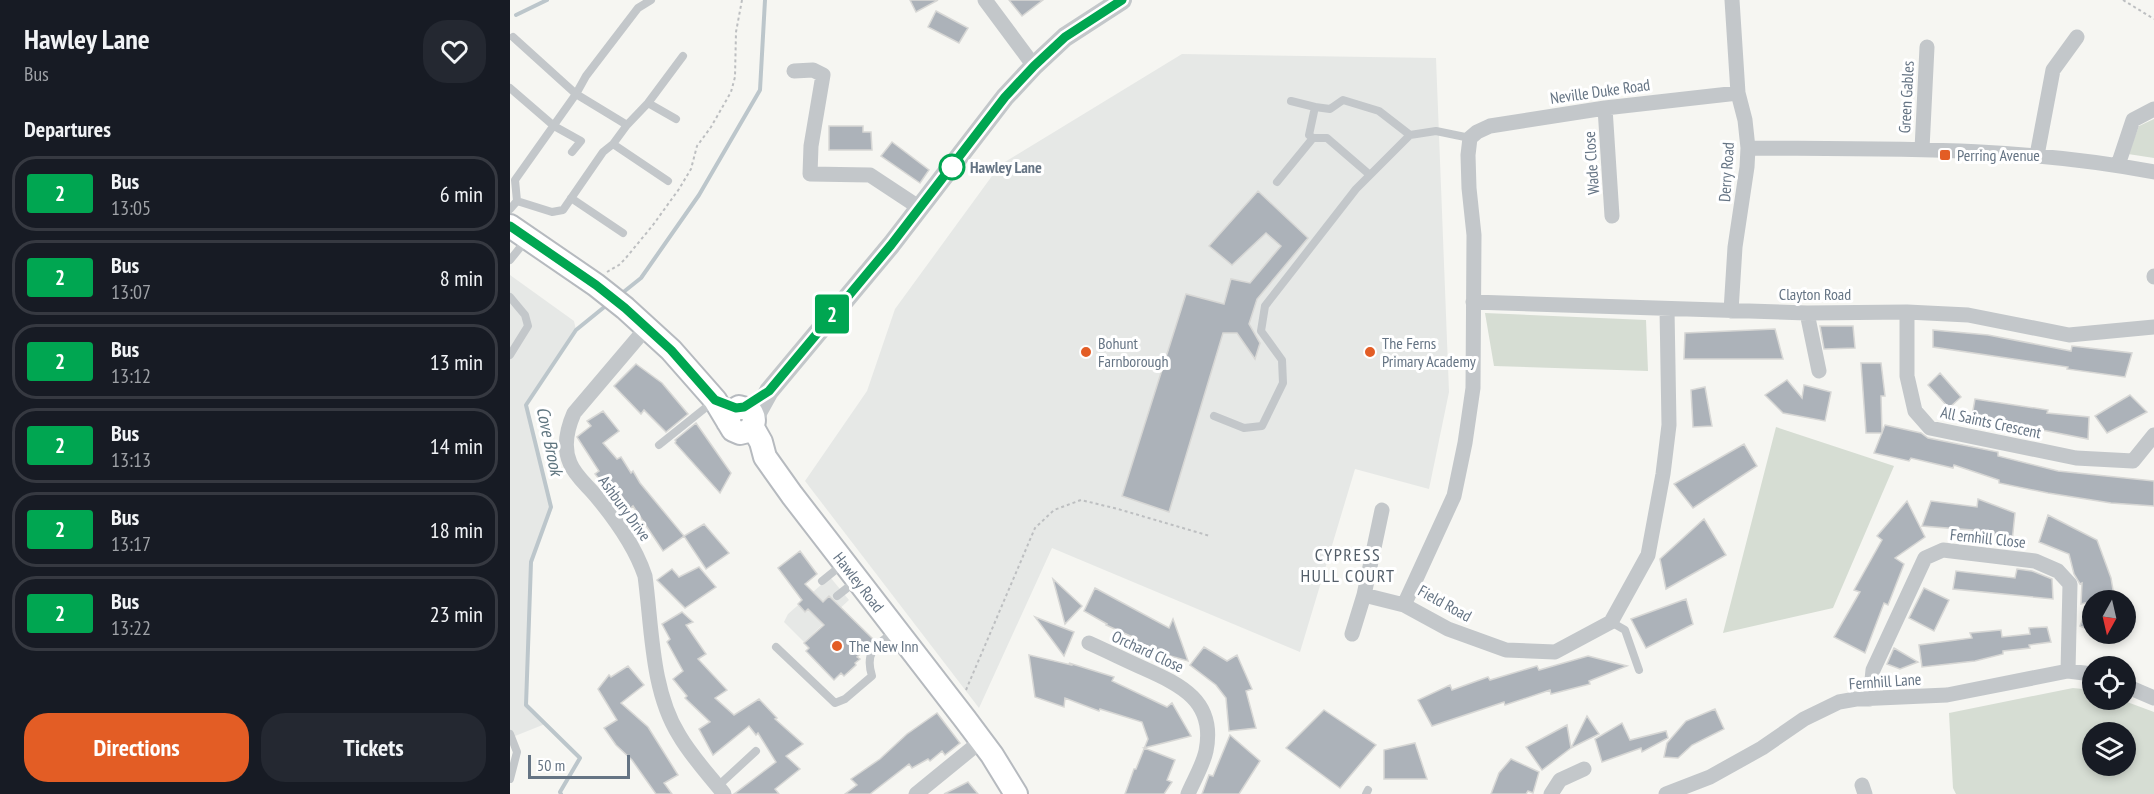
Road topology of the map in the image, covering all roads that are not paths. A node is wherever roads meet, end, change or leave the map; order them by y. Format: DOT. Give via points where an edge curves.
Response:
graph roads {
  1 [pos="651,0"];
  2 [pos="986,0"];
  3 [pos="1122,0"];
  4 [pos="1732,0"];
  5 [pos="513,37"];
  6 [pos="2077,37"];
  7 [pos="1927,47"];
  8 [pos="682,56"];
  9 [pos="1034,66"];
  10 [pos="794,71"];
  11 [pos="510,88"];
  12 [pos="1738,93"];
  13 [pos="576,94"];
  14 [pos="1291,100"];
  15 [pos="648,103"];
  16 [pos="1315,107"];
  17 [pos="1605,108"];
  18 [pos="2154,109"];
  19 [pos="676,119"];
  20 [pos="627,125"];
  21 [pos="554,126"];
  22 [pos="1410,135"];
  23 [pos="1313,138"];
  24 [pos="1470,138"];
  25 [pos="613,144"];
  26 [pos="1748,148"];
  27 [pos="1922,149"];
  28 [pos="572,152"];
  29 [pos="2037,155"];
  30 [pos="2118,165"];
  31 [pos="2154,172"];
  32 [pos="1370,175"];
  33 [pos="512,177"];
  34 [pos="669,181"];
  35 [pos="1277,182"];
  36 [pos="571,198"];
  37 [pos="517,201"];
  38 [pos="920,208"];
  39 [pos="510,209"];
  40 [pos="1612,216"];
  41 [pos="519,232"];
  42 [pos="623,232"];
  43 [pos="510,260"];
  44 [pos="510,297"];
  45 [pos="1473,302"];
  46 [pos="1667,309"];
  47 [pos="1731,311"];
  48 [pos="1907,312"];
  49 [pos="1807,313"];
  50 [pos="647,327"];
  51 [pos="2154,327"];
  52 [pos="510,355"];
  53 [pos="1819,371"];
  54 [pos="715,400"];
  55 [pos="1214,416"];
  56 [pos="743,419"];
  57 [pos="2154,435"];
  58 [pos="659,445"];
  59 [pos="1382,510"];
  60 [pos="850,572"];
  61 [pos="822,581"];
  62 [pos="1364,595"];
  63 [pos="837,596"];
  64 [pos="1404,605"];
  65 [pos="1611,622"];
  66 [pos="896,630"];
  67 [pos="1352,634"];
  68 [pos="1089,643"];
  69 [pos="776,647"];
  70 [pos="1639,670"];
  71 [pos="2068,671"];
  72 [pos="2082,673"];
  73 [pos="2136,690"];
  74 [pos="2154,698"];
  75 [pos="1870,699"];
  76 [pos="510,734"];
  77 [pos="981,741"];
  78 [pos="756,751"];
  79 [pos="1584,769"];
  80 [pos="510,779"];
  81 [pos="721,790"];
  82 [pos="916,794"];
  83 [pos="1016,794"];
  84 [pos="1188,794"];
  85 [pos="1551,794"];
  86 [pos="1666,794"];
  1 -- 13 [label="lane" via="638,8"];
  2 -- 9 [label="street"];
  3 -- 9 [label="street" via="1065,37"];
  4 -- 12 [label="street, Derry Road"];
  5 -- 13 [label="lane"];
  6 -- 29 [label="street" via="2053,70"];
  7 -- 27 [label="street, Green Gables"];
  8 -- 15 [label="lane"];
  9 -- 38 [label="street" via="1005,97"];
  10 -- 38 [label="street" via="813,70 823,75 810,155 810,182 870,175"];
  11 -- 21 [label="lane"];
  12 -- 17 [label="street, Neville Duke Road"];
  12 -- 26 [label="street, Derry Road"];
  13 -- 20 [label="lane"];
  13 -- 21 [label="lane"];
  14 -- 16 [label="lane"];
  15 -- 19 [label="lane"];
  15 -- 20 [label="lane"];
  16 -- 22 [label="lane" via="1330,109 1343,100 1379,111"];
  16 -- 23 [label="lane" via="1309,135"];
  17 -- 24 [label="street, Neville Duke Road" via="1490,126"];
  17 -- 40 [label="street, Wade Close"];
  18 -- 30 [label="street" via="2133,120"];
  20 -- 25 [label="lane"];
  21 -- 28 [label="lane" via="581,141"];
  21 -- 33 [label="lane"];
  22 -- 24 [label="lane" via="1436,131"];
  22 -- 32 [label="lane"];
  23 -- 32 [label="lane" via="1327,138"];
  23 -- 35 [label="lane"];
  24 -- 45 [label="street, Field Road"];
  25 -- 34 [label="lane"];
  25 -- 36 [label="lane"];
  26 -- 27 [label="street"];
  26 -- 47 [label="street, Derry Road"];
  27 -- 29 [label="street"];
  29 -- 30 [label="street"];
  30 -- 31 [label="street"];
  32 -- 55 [label="lane" via="1265,306 1261,331 1282,360 1283,383 1262,426 1244,428"];
  33 -- 37 [label="lane"];
  36 -- 37 [label="lane" via="563,210 552,212"];
  36 -- 42 [label="lane"];
  37 -- 39 [label="lane"];
  38 -- 56 [label="street"];
  41 -- 43 [label="lane"];
  41 -- 50 [label="main road" via="600,279"];
  44 -- 52 [label="lane" via="525,315 528,327"];
  45 -- 46 [label="street, Clayton Road"];
  45 -- 64 [label="street, Field Road" via="1473,388 1454,496"];
  46 -- 47 [label="street, Clayton Road"];
  46 -- 65 [label="street" via="1669,425 1663,474 1648,555"];
  47 -- 49 [label="street, Clayton Road"];
  48 -- 49 [label="street, Clayton Road"];
  48 -- 51 [label="street, Clayton Road" via="1968,315 2069,335"];
  48 -- 57 [label="street, All Saints Crescent" via="1907,376 1915,411 1930,428 2076,458 2133,461 2146,450"];
  49 -- 53 [label="street"];
  50 -- 54 [label="main road"];
  50 -- 81 [label="street, Ashbury Drive" via="574,413 568,426 567,456 641,563 663,699 678,734"];
  54 -- 56 [label="main road"];
  54 -- 58 [label="lane"];
  56 -- 60 [label="main road, Hawley Road" via="752,448 765,457"];
  59 -- 62 [label="street"];
  60 -- 61 [label="lane"];
  60 -- 63 [label="lane"];
  60 -- 66 [label="main road, Hawley Road"];
  62 -- 64 [label="street"];
  62 -- 67 [label="street"];
  64 -- 65 [label="street, Field Road" via="1448,629 1506,650 1554,652"];
  65 -- 70 [label="lane" via="1625,630"];
  66 -- 69 [label="lane" via="872,650 868,664 872,676 835,703"];
  66 -- 77 [label="main road, Hawley Road"];
  68 -- 84 [label="street, Orchard Close" via="1178,684 1194,697 1205,716 1208,733 1206,753"];
  71 -- 72 [label="street, Fernhill Lane"];
  71 -- 75 [label="street, Fernhill Lane" via="1947,695"];
  71 -- 75 [label="street, Fernhill Close" via="2070,584 2058,571 2035,561 1943,550 1925,558 1912,583 1873,670"];
  73 -- 74 [label="street"];
  75 -- 86 [label="street, Fernhill Lane" via="1839,702 1710,777"];
  76 -- 80 [label="lane" via="517,752"];
  77 -- 82 [label="street"];
  77 -- 83 [label="main road, Hawley Road"];
  78 -- 81 [label="lane"];
  79 -- 85 [label="street" via="1560,780"];
}
